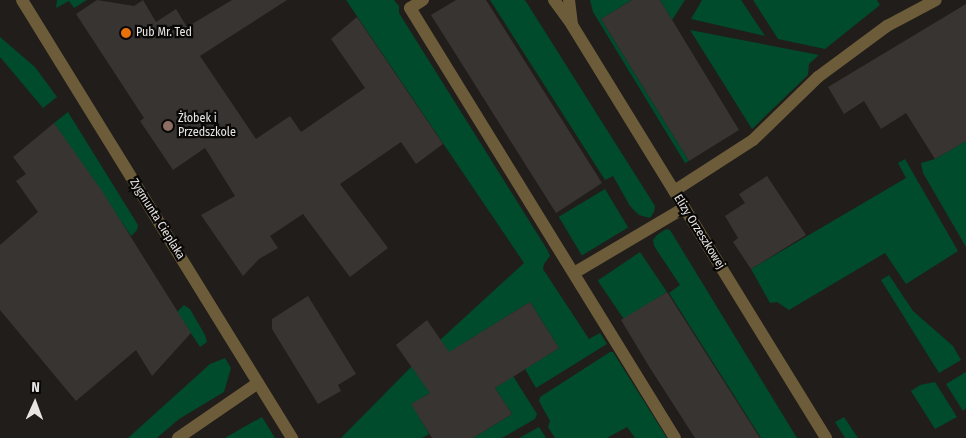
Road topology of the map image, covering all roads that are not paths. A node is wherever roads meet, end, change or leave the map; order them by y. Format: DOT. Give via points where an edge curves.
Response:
graph roads {
  1 [pos="22,0"];
  2 [pos="423,0"];
  3 [pos="554,0"];
  4 [pos="569,0"];
  5 [pos="936,0"];
  6 [pos="572,25"];
  7 [pos="674,191"];
  8 [pos="684,208"];
  9 [pos="574,273"];
  10 [pos="258,383"];
  11 [pos="178,438"];
  12 [pos="292,438"];
  13 [pos="676,438"];
  14 [pos="826,438"];
  1 -- 10 [label="street, Zygmunta Cieplaka"];
  2 -- 9 [label="street" via="410,8"];
  3 -- 6 [label="street, Elizy Orzeszkowej"];
  4 -- 6 [label="street, Elizy Orzeszkowej"];
  5 -- 7 [label="street" via="887,26 818,77 753,140"];
  6 -- 7 [label="street, Elizy Orzeszkowej"];
  7 -- 8 [label="street, Elizy Orzeszkowej"];
  8 -- 9 [label="street"];
  8 -- 14 [label="street, Elizy Orzeszkowej"];
  9 -- 13 [label="street"];
  10 -- 11 [label="street"];
  10 -- 12 [label="street, Zygmunta Cieplaka"];
}
